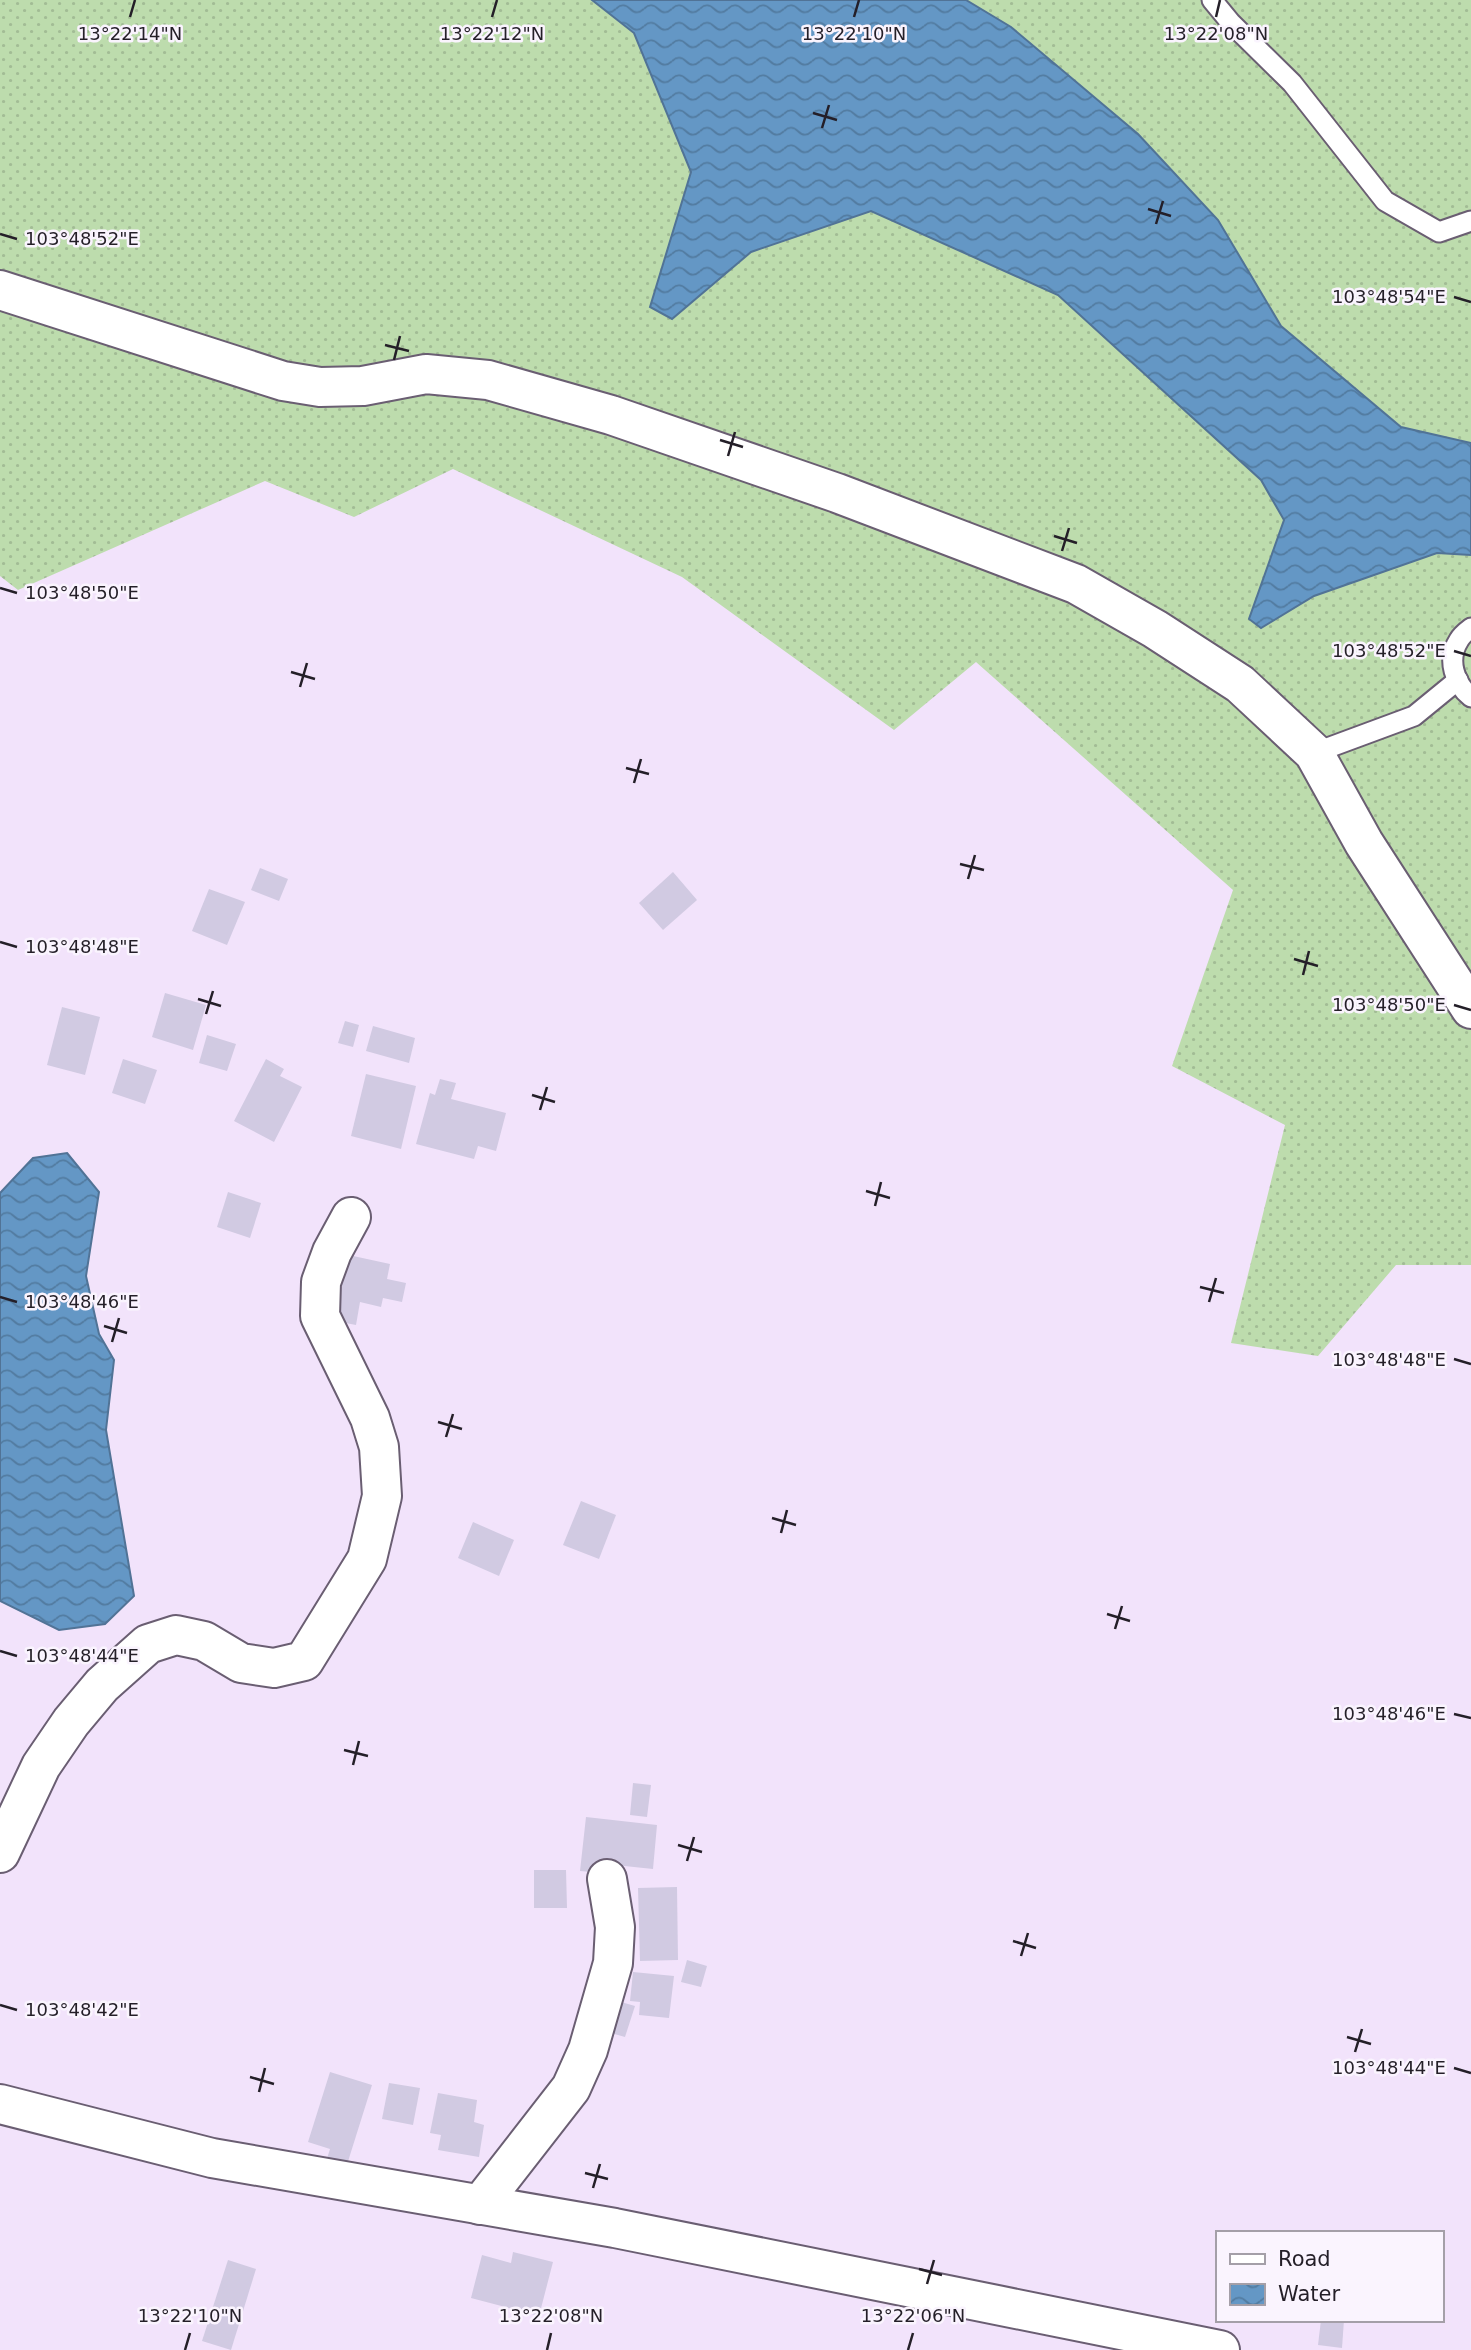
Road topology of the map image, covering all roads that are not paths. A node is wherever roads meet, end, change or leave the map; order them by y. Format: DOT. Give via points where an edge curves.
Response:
graph roads {
  1 [pos="1212,0"];
  2 [pos="1471,221"];
  3 [pos="0,290"];
  4 [pos="1471,628"];
  5 [pos="1458,680"];
  6 [pos="1471,697"];
  7 [pos="1314,753"];
  8 [pos="1471,1009"];
  9 [pos="351,1217"];
  10 [pos="12,1801"];
  11 [pos="0,1853"];
  12 [pos="607,1879"];
  13 [pos="0,2104"];
  14 [pos="480,2205"];
  15 [pos="1220,2350"];
  1 -- 2 [label="lane" via="1292,83 1385,201 1439,232"];
  3 -- 7 [label="street" via="283,381 320,387 363,386 426,374 488,380 611,415 836,493 1076,584 1240,684"];
  4 -- 5 [label="lane" via="1458,641 1452,665"];
  5 -- 6 [label="lane"];
  5 -- 7 [label="lane" via="1414,716"];
  7 -- 8 [label="street" via="1364,844"];
  9 -- 10 [label="street" via="321,1282 320,1316 370,1418 379,1447 382,1496 367,1559 304,1661 274,1668 241,1663 204,1641 176,1635 148,1644 102,1685"];
  10 -- 11 [label="street"];
  12 -- 14 [label="street" via="615,1927 613,1963 588,2050 571,2088"];
  13 -- 14 [label="street" via="212,2158"];
  14 -- 15 [label="street"];
}
